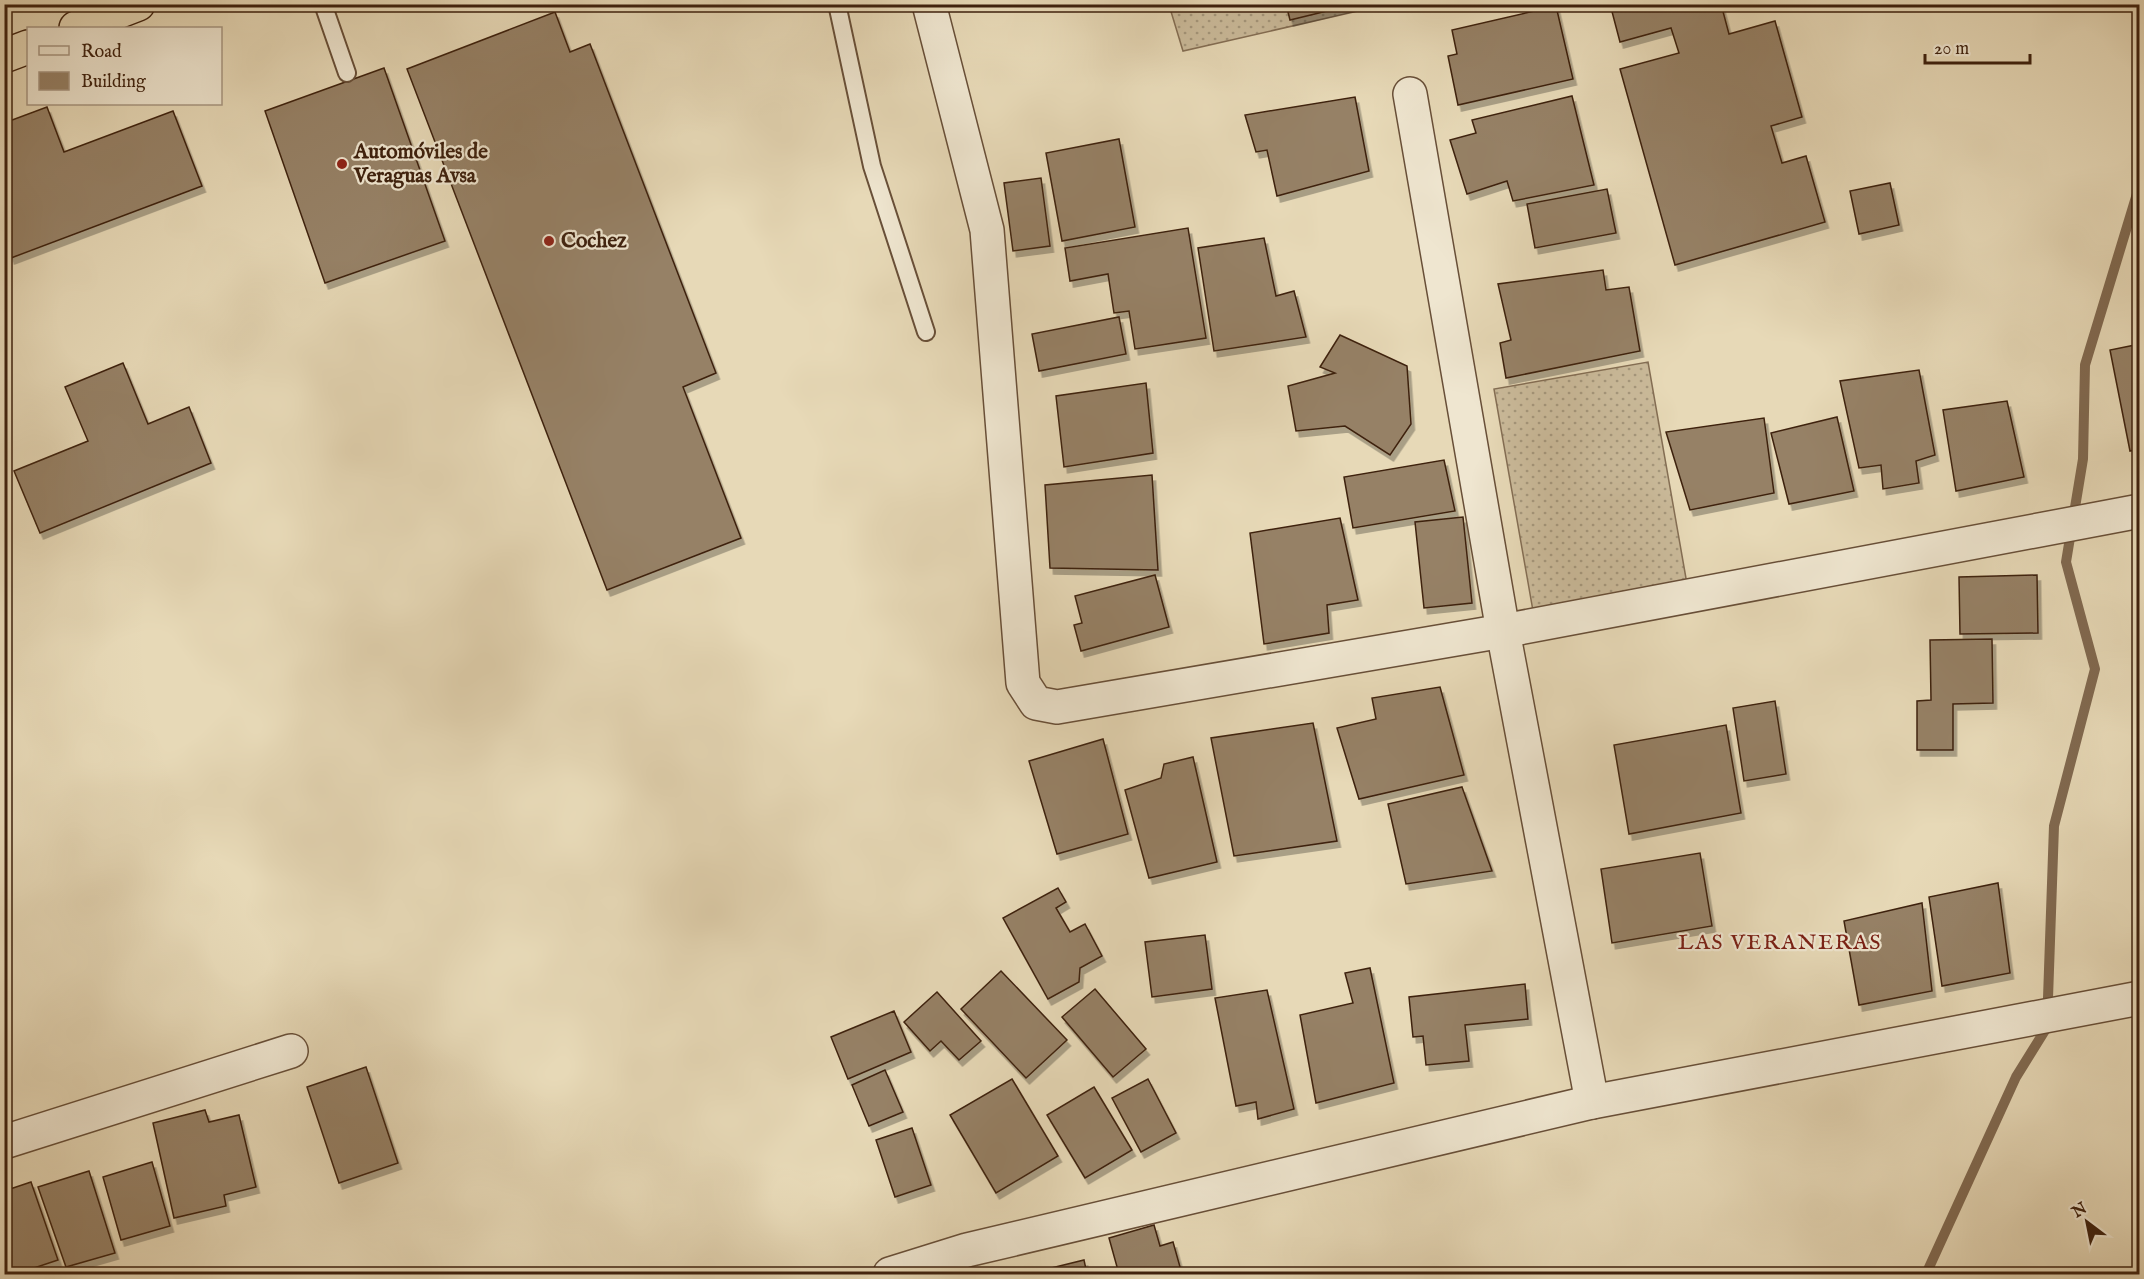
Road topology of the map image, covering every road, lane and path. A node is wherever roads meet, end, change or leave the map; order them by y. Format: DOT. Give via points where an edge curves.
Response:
graph roads {
  1 [pos="138,4"];
  2 [pos="323,4"];
  3 [pos="837,4"];
  4 [pos="929,4"];
  5 [pos="79,27"];
  6 [pos="27,46"];
  7 [pos="4,56"];
  8 [pos="346,73"];
  9 [pos="1410,94"];
  10 [pos="926,332"];
  11 [pos="2139,511"];
  12 [pos="1503,631"];
  13 [pos="2139,998"];
  14 [pos="291,1051"];
  15 [pos="1592,1102"];
  16 [pos="4,1142"];
  17 [pos="971,1262"];
  18 [pos="890,1275"];
  1 -- 5 [label="highway"];
  2 -- 8 [label="lane"];
  3 -- 10 [label="lane" via="872,166"];
  4 -- 12 [label="street" via="987,230 1023,683 1036,703 1057,707"];
  6 -- 7 [label="highway"];
  9 -- 12 [label="street"];
  11 -- 12 [label="street"];
  12 -- 15 [label="street"];
  13 -- 15 [label="street"];
  14 -- 16 [label="street"];
  15 -- 17 [label="street"];
  17 -- 18 [label="street"];
}
